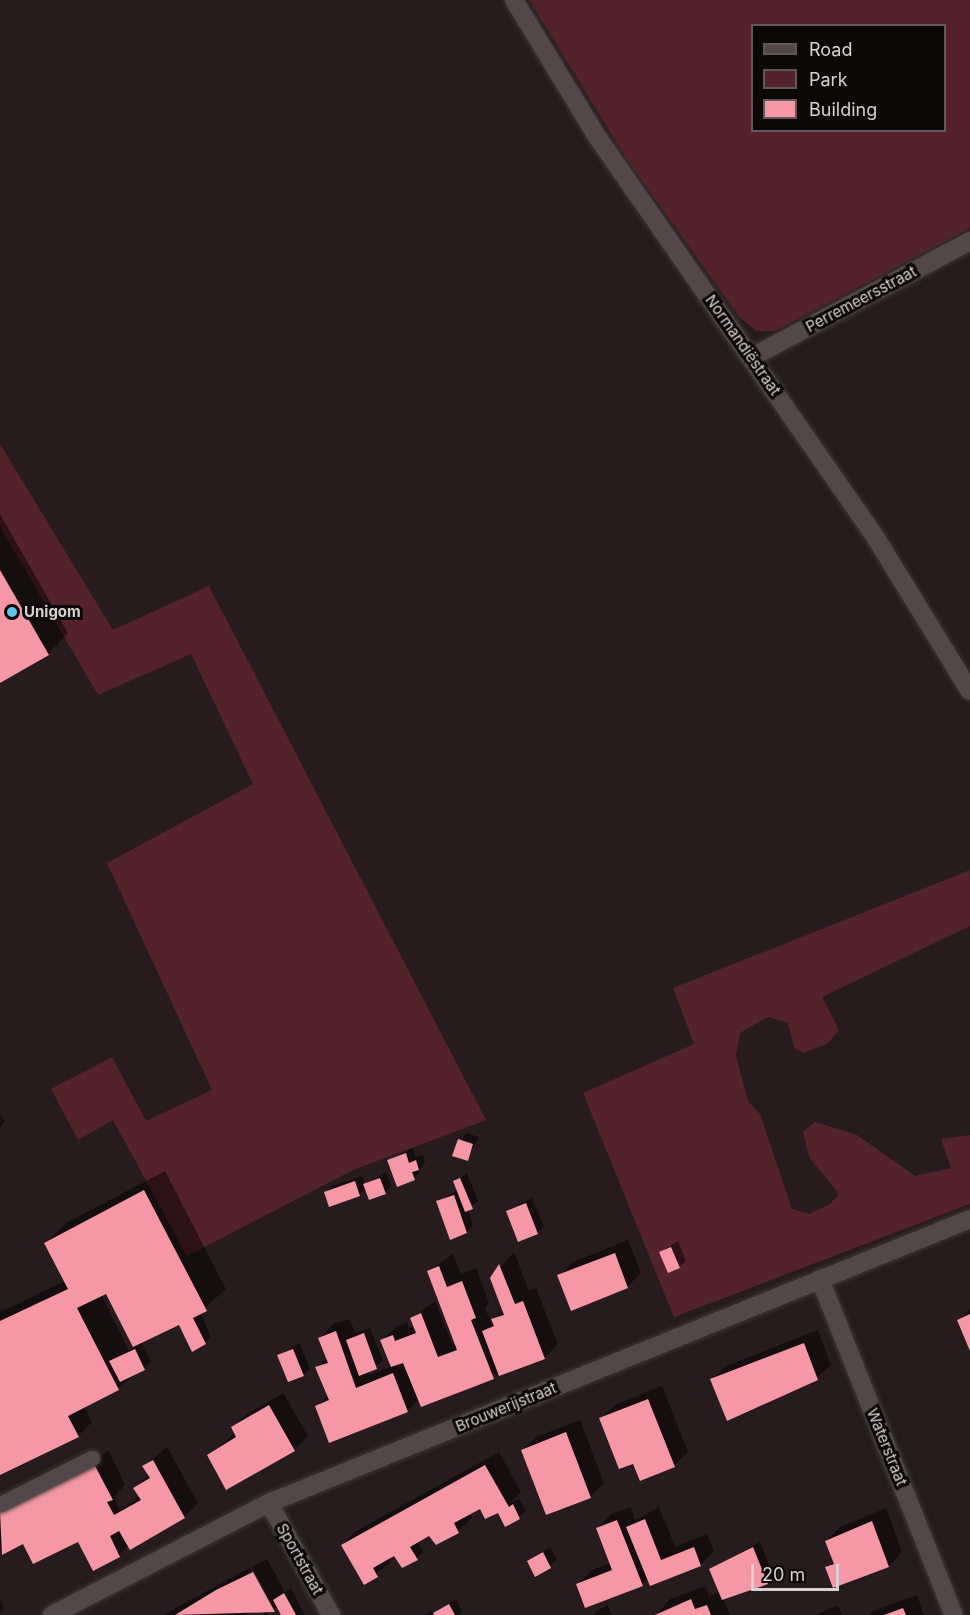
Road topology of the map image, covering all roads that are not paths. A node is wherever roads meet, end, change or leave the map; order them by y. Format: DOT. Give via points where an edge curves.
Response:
graph roads {
  1 [pos="514,0"];
  2 [pos="970,241"];
  3 [pos="752,357"];
  4 [pos="970,691"];
  5 [pos="970,1219"];
  6 [pos="820,1279"];
  7 [pos="92,1458"];
  8 [pos="269,1503"];
  9 [pos="0,1504"];
  10 [pos="52,1615"];
  11 [pos="331,1615"];
  12 [pos="954,1615"];
  1 -- 3 [label="street, Normandiëstraat" via="598,138"];
  2 -- 3 [label="street, Perremeersstraat"];
  3 -- 4 [label="street, Normandiëstraat" via="877,540"];
  5 -- 6 [label="street, Brouwerijstraat"];
  6 -- 8 [label="street, Brouwerijstraat"];
  6 -- 12 [label="street, Waterstraat"];
  7 -- 9 [label="lane"];
  8 -- 10 [label="street, Brouwerijstraat"];
  8 -- 11 [label="street, Sportstraat"];
}
